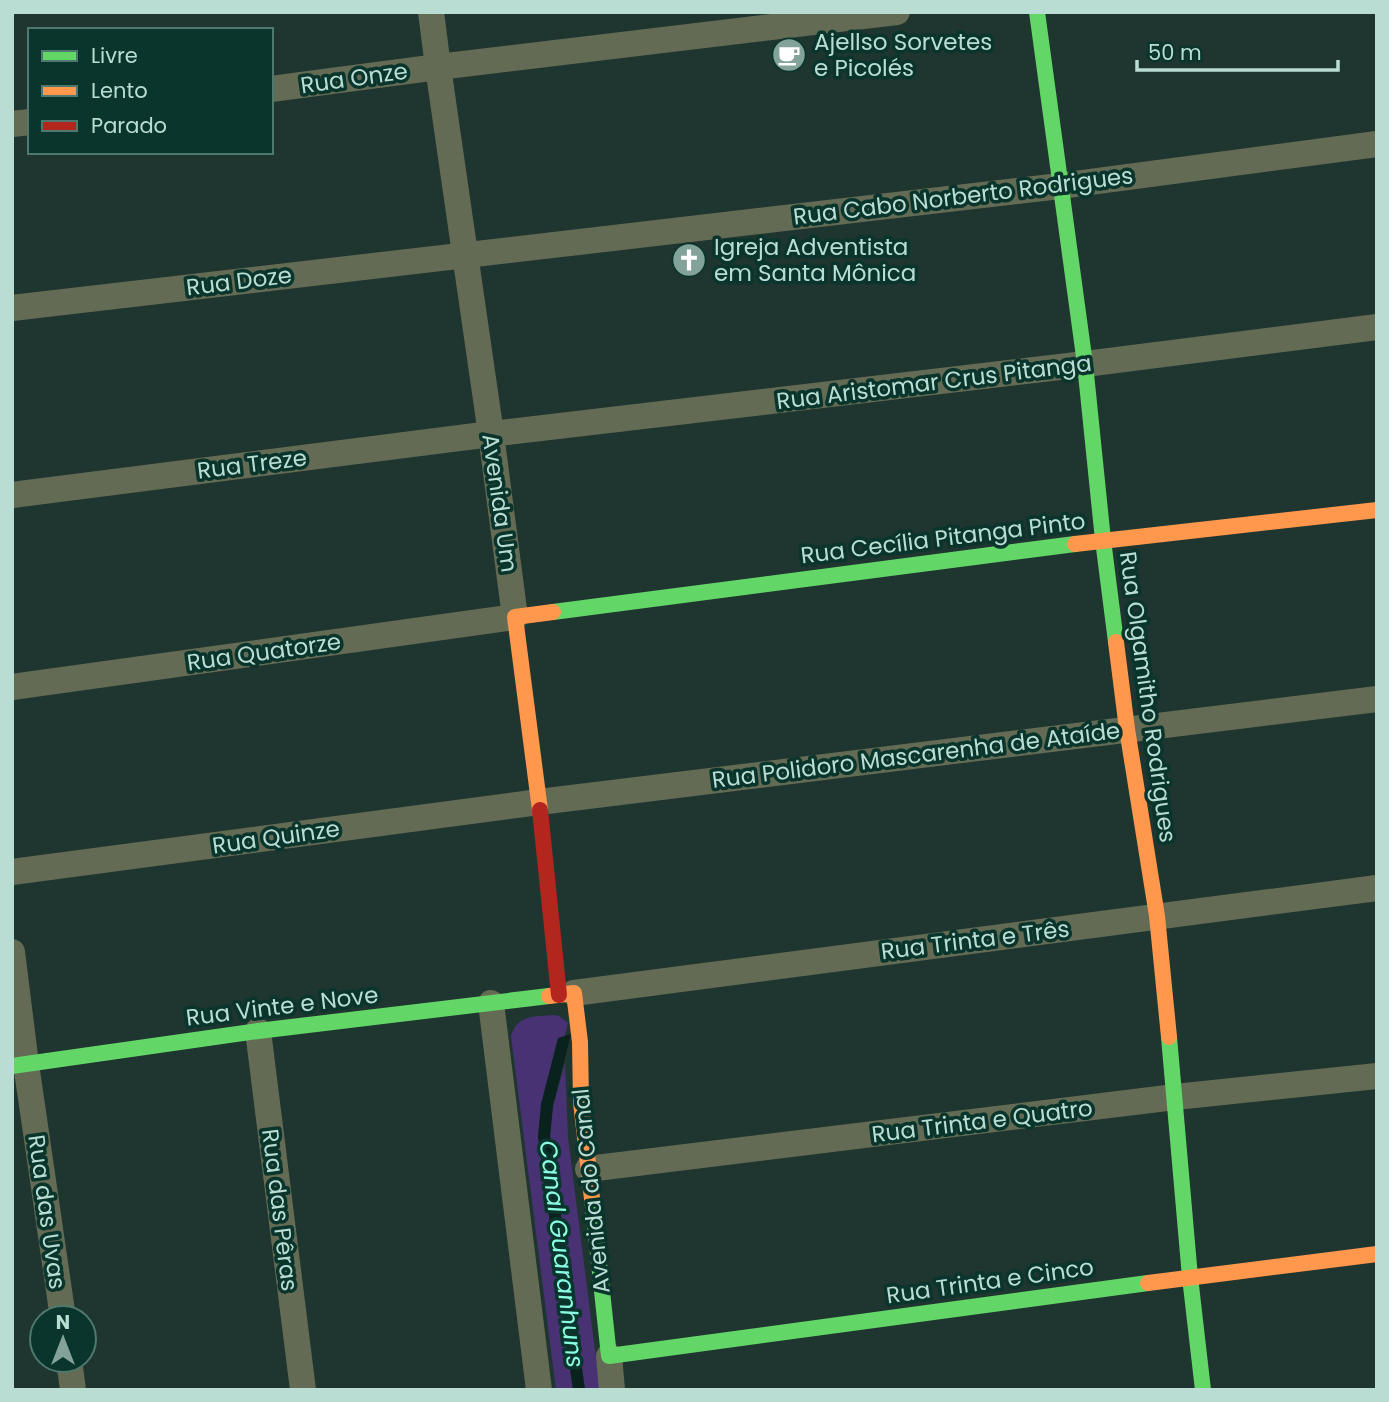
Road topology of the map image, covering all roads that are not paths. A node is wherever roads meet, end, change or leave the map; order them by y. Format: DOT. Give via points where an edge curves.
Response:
graph roads {
  1 [pos="431,12"];
  2 [pos="897,12"];
  3 [pos="1037,12"];
  4 [pos="438,67"];
  5 [pos="273,89"];
  6 [pos="1377,144"];
  7 [pos="1060,186"];
  8 [pos="465,254"];
  9 [pos="12,308"];
  10 [pos="1377,327"];
  11 [pos="1085,364"];
  12 [pos="491,434"];
  13 [pos="12,495"];
  14 [pos="1377,510"];
  15 [pos="1103,540"];
  16 [pos="515,617"];
  17 [pos="12,687"];
  18 [pos="1377,699"];
  19 [pos="1127,729"];
  20 [pos="539,802"];
  21 [pos="12,872"];
  22 [pos="1377,888"];
  23 [pos="1157,916"];
  24 [pos="12,952"];
  25 [pos="566,994"];
  26 [pos="491,1003"];
  27 [pos="258,1031"];
  28 [pos="19,1065"];
  29 [pos="1377,1076"];
  30 [pos="1175,1097"];
  31 [pos="588,1169"];
  32 [pos="1377,1254"];
  33 [pos="1190,1277"];
  34 [pos="61,1304"];
  35 [pos="609,1356"];
  36 [pos="303,1390"];
  37 [pos="539,1390"];
  38 [pos="612,1390"];
  39 [pos="1203,1390"];
  1 -- 4 [label="street, Avenida Um"];
  2 -- 4 [label="street, Rua Onze"];
  3 -- 7 [label="street, Rua Olgamitho Rodrigues"];
  4 -- 5 [label="street, Rua Onze"];
  4 -- 8 [label="street, Avenida Um"];
  6 -- 7 [label="street, Rua Cabo Norberto Rodrigues"];
  7 -- 8 [label="street, Rua Cabo Norberto Rodrigues"];
  7 -- 11 [label="street, Rua Olgamitho Rodrigues"];
  8 -- 9 [label="street, Rua Doze"];
  8 -- 12 [label="street, Avenida Um"];
  10 -- 11 [label="street, Rua Aristomar Crus Pitanga"];
  11 -- 12 [label="street, Rua Aristomar Crus Pitanga"];
  11 -- 15 [label="street, Rua Olgamitho Rodrigues"];
  12 -- 13 [label="street, Rua Treze"];
  12 -- 16 [label="street, Avenida Um"];
  14 -- 15 [label="street, Rua Cecília Pitanga Pinto"];
  15 -- 16 [label="street, Rua Cecília Pitanga Pinto"];
  15 -- 19 [label="street, Rua Olgamitho Rodrigues"];
  16 -- 17 [label="street, Rua Quatorze"];
  16 -- 20 [label="street, Avenida Um"];
  18 -- 19 [label="street, Rua Polidoro Mascarenha de Ataíde"];
  19 -- 20 [label="street, Rua Polidoro Mascarenha de Ataíde"];
  19 -- 23 [label="street, Rua Olgamitho Rodrigues"];
  20 -- 21 [label="street, Rua Quinze"];
  20 -- 25 [label="street, Avenida Um"];
  22 -- 23 [label="street, Rua Trinta e Três"];
  23 -- 25 [label="street, Rua Trinta e Três"];
  23 -- 30 [label="street, Rua Olgamitho Rodrigues"];
  24 -- 28 [label="street, Rua das Uvas"];
  25 -- 26 [label="street, Rua Vinte e Nove"];
  25 -- 31 [label="street, Avenida do Canal" via="580,1042 580,1102"];
  26 -- 27 [label="street, Rua Vinte e Nove"];
  26 -- 37 [label="street"];
  27 -- 28 [label="street, Rua Vinte e Nove"];
  27 -- 36 [label="street, Rua das Pêras"];
  28 -- 34 [label="street, Rua das Uvas"];
  29 -- 30 [label="street, Rua Trinta e Quatro"];
  30 -- 31 [label="street, Rua Trinta e Quatro"];
  30 -- 33 [label="street, Rua Olgamitho Rodrigues"];
  31 -- 35 [label="street, Avenida do Canal"];
  32 -- 33 [label="street, Rua Trinta e Cinco"];
  33 -- 35 [label="street, Rua Trinta e Cinco"];
  33 -- 39 [label="street, Rua Olgamitho Rodrigues"];
  35 -- 38 [label="street, Avenida do Canal"];
}
